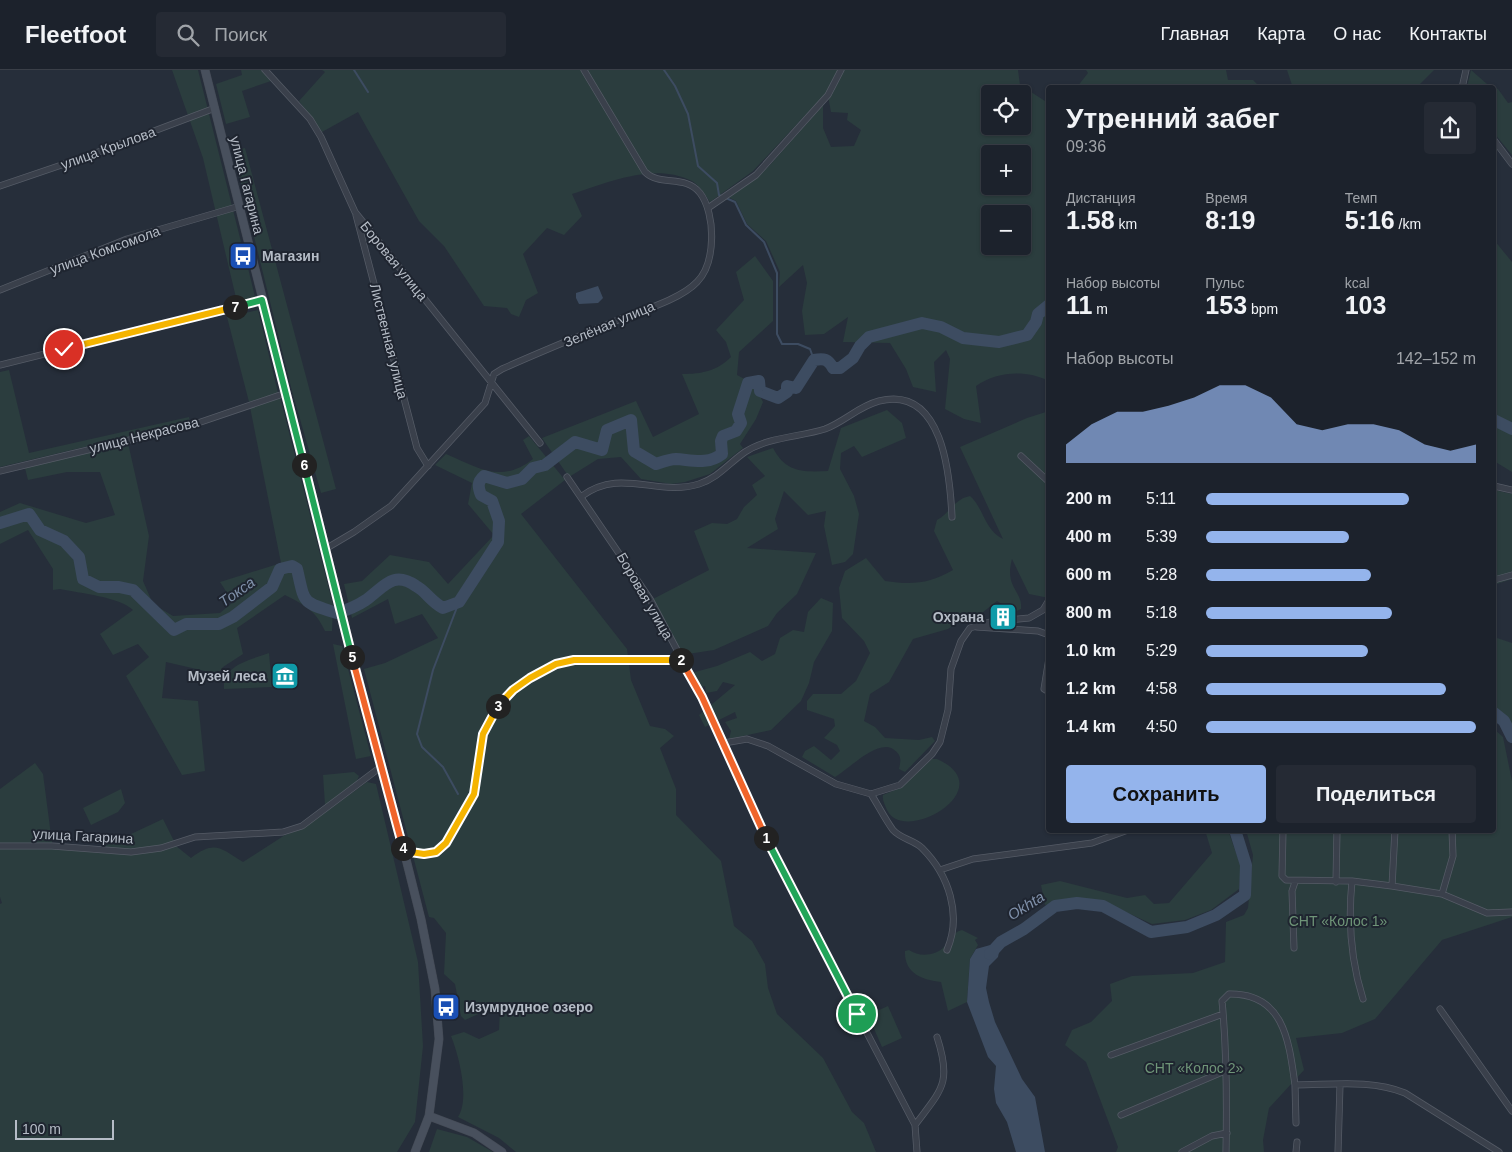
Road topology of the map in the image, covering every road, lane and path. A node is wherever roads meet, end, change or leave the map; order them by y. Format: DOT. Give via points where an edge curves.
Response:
graph roads {
  1 [pos="205,70"];
  2 [pos="265,70"];
  3 [pos="584,70"];
  4 [pos="841,70"];
  5 [pos="1466,70"];
  6 [pos="1463,85"];
  7 [pos="215,108"];
  8 [pos="1496,143"];
  9 [pos="1512,164"];
  10 [pos="0,186"];
  11 [pos="240,206"];
  12 [pos="708,208"];
  13 [pos="355,212"];
  14 [pos="0,290"];
  15 [pos="262,300"];
  16 [pos="0,365"];
  17 [pos="492,382"];
  18 [pos="286,393"];
  19 [pos="540,443"];
  20 [pos="1021,456"];
  21 [pos="428,466"];
  22 [pos="0,471"];
  23 [pos="567,477"];
  24 [pos="1046,479"];
  25 [pos="1496,486"];
  26 [pos="1512,490"];
  27 [pos="582,496"];
  28 [pos="952,517"];
  29 [pos="327,548"];
  30 [pos="1512,575"];
  31 [pos="1496,579"];
  32 [pos="1046,605"];
  33 [pos="970,628"];
  34 [pos="1046,634"];
  35 [pos="680,659"];
  36 [pos="1046,677"];
  37 [pos="1046,690"];
  38 [pos="724,743"];
  39 [pos="382,766"];
  40 [pos="871,794"];
  41 [pos="1120,833"];
  42 [pos="1283,833"];
  43 [pos="1337,833"];
  44 [pos="1395,833"];
  45 [pos="1452,833"];
  46 [pos="0,846"];
  47 [pos="404,851"];
  48 [pos="940,870"];
  49 [pos="1352,881"];
  50 [pos="1295,882"];
  51 [pos="1336,882"];
  52 [pos="1392,886"];
  53 [pos="1442,894"];
  54 [pos="1512,912"];
  55 [pos="1294,948"];
  56 [pos="947,950"];
  57 [pos="1363,999"];
  58 [pos="1440,1009"];
  59 [pos="1223,1014"];
  60 [pos="937,1037"];
  61 [pos="1111,1055"];
  62 [pos="1227,1070"];
  63 [pos="1295,1085"];
  64 [pos="1340,1085"];
  65 [pos="1512,1111"];
  66 [pos="1121,1115"];
  67 [pos="429,1116"];
  68 [pos="1296,1123"];
  69 [pos="916,1125"];
  70 [pos="1227,1134"];
  71 [pos="1297,1142"];
  72 [pos="415,1152"];
  73 [pos="502,1152"];
  74 [pos="917,1152"];
  75 [pos="1182,1152"];
  76 [pos="1226,1152"];
  77 [pos="1296,1152"];
  78 [pos="1338,1152"];
  79 [pos="1499,1152"];
  1 -- 7 [label="main road, улица Гагарина"];
  2 -- 13 [label="street, Боровая улица" via="310,119"];
  3 -- 12 [label="street, Зелёная улица" via="645,172 655,179 692,184"];
  4 -- 12 [label="street" via="828,95 756,174"];
  5 -- 6 [label="street"];
  7 -- 10 [label="street, улица Крылова"];
  7 -- 11 [label="main road, улица Гагарина"];
  8 -- 9 [label="street"];
  11 -- 14 [label="street, улица Комсомола" via="128,239"];
  11 -- 15 [label="main road, улица Гагарина"];
  12 -- 17 [label="street, Зелёная улица" via="713,229 705,268 698,282 640,312 502,369 494,374"];
  13 -- 17 [label="street, Боровая улица"];
  13 -- 21 [label="street, Лиственная улица" via="417,448"];
  15 -- 16 [label="street"];
  15 -- 18 [label="main road, улица Гагарина"];
  17 -- 19 [label="street, Боровая улица"];
  17 -- 21 [label="street, Зелёная улица" via="486,403"];
  18 -- 22 [label="street, улица Некрасова" via="192,426"];
  18 -- 29 [label="main road, улица Гагарина"];
  20 -- 24 [label="street"];
  21 -- 29 [label="street, Зелёная улица" via="391,506"];
  23 -- 27 [label="street, Боровая улица"];
  25 -- 26 [label="street"];
  27 -- 28 [label="street" via="606,483 671,488 700,483 713,478 746,452 762,444 827,428 870,404 890,399 921,409 935,425 950,483"];
  27 -- 35 [label="street, Боровая улица" via="638,579"];
  29 -- 39 [label="main road, улица Гагарина"];
  30 -- 31 [label="street"];
  32 -- 33 [label="street" via="1028,618 990,622"];
  33 -- 34 [label="street"];
  33 -- 40 [label="street" via="961,641 951,669 948,710 940,742 900,785"];
  35 -- 38 [label="street, Боровая улица"];
  35 -- 47 [label="street" via="574,660 556,664 530,678 501,702 483,734 474,794 446,843 436,852"];
  36 -- 37 [label="street"];
  38 -- 40 [label="street" via="747,739 768,746 836,784"];
  38 -- 69 [label="street, Боровая улица" via="770,847"];
  39 -- 46 [label="street, улица Гагарина" via="302,826 283,832 194,837 162,848 131,852"];
  39 -- 47 [label="main road, улица Гагарина"];
  40 -- 48 [label="street" via="893,830 922,848"];
  41 -- 48 [label="street" via="1092,843 973,859"];
  42 -- 50 [label="street" via="1282,876"];
  43 -- 51 [label="street"];
  44 -- 52 [label="street"];
  45 -- 53 [label="street" via="1453,856"];
  47 -- 67 [label="main road, улица Гагарина" via="435,989 439,1040"];
  48 -- 56 [label="street" via="954,913"];
  49 -- 51 [label="street"];
  49 -- 52 [label="street"];
  49 -- 57 [label="street" via="1350,940"];
  50 -- 51 [label="street"];
  50 -- 55 [label="street" via="1292,891"];
  52 -- 53 [label="street"];
  53 -- 54 [label="street" via="1487,913"];
  58 -- 65 [label="street"];
  59 -- 61 [label="street"];
  59 -- 62 [label="street"];
  59 -- 63 [label="street" via="1222,1001 1229,994 1242,994 1262,1001 1277,1014"];
  60 -- 69 [label="street" via="945,1065 944,1085"];
  62 -- 66 [label="street"];
  62 -- 70 [label="street"];
  63 -- 64 [label="street"];
  63 -- 68 [label="street"];
  64 -- 78 [label="street"];
  64 -- 79 [label="street" via="1379,1085 1405,1093"];
  67 -- 72 [label="main road, улица Гагарина"];
  67 -- 73 [label="main road" via="474,1133"];
  69 -- 74 [label="street, Боровая улица"];
  70 -- 75 [label="street" via="1212,1136"];
  70 -- 76 [label="street"];
  71 -- 77 [label="street"];
}
